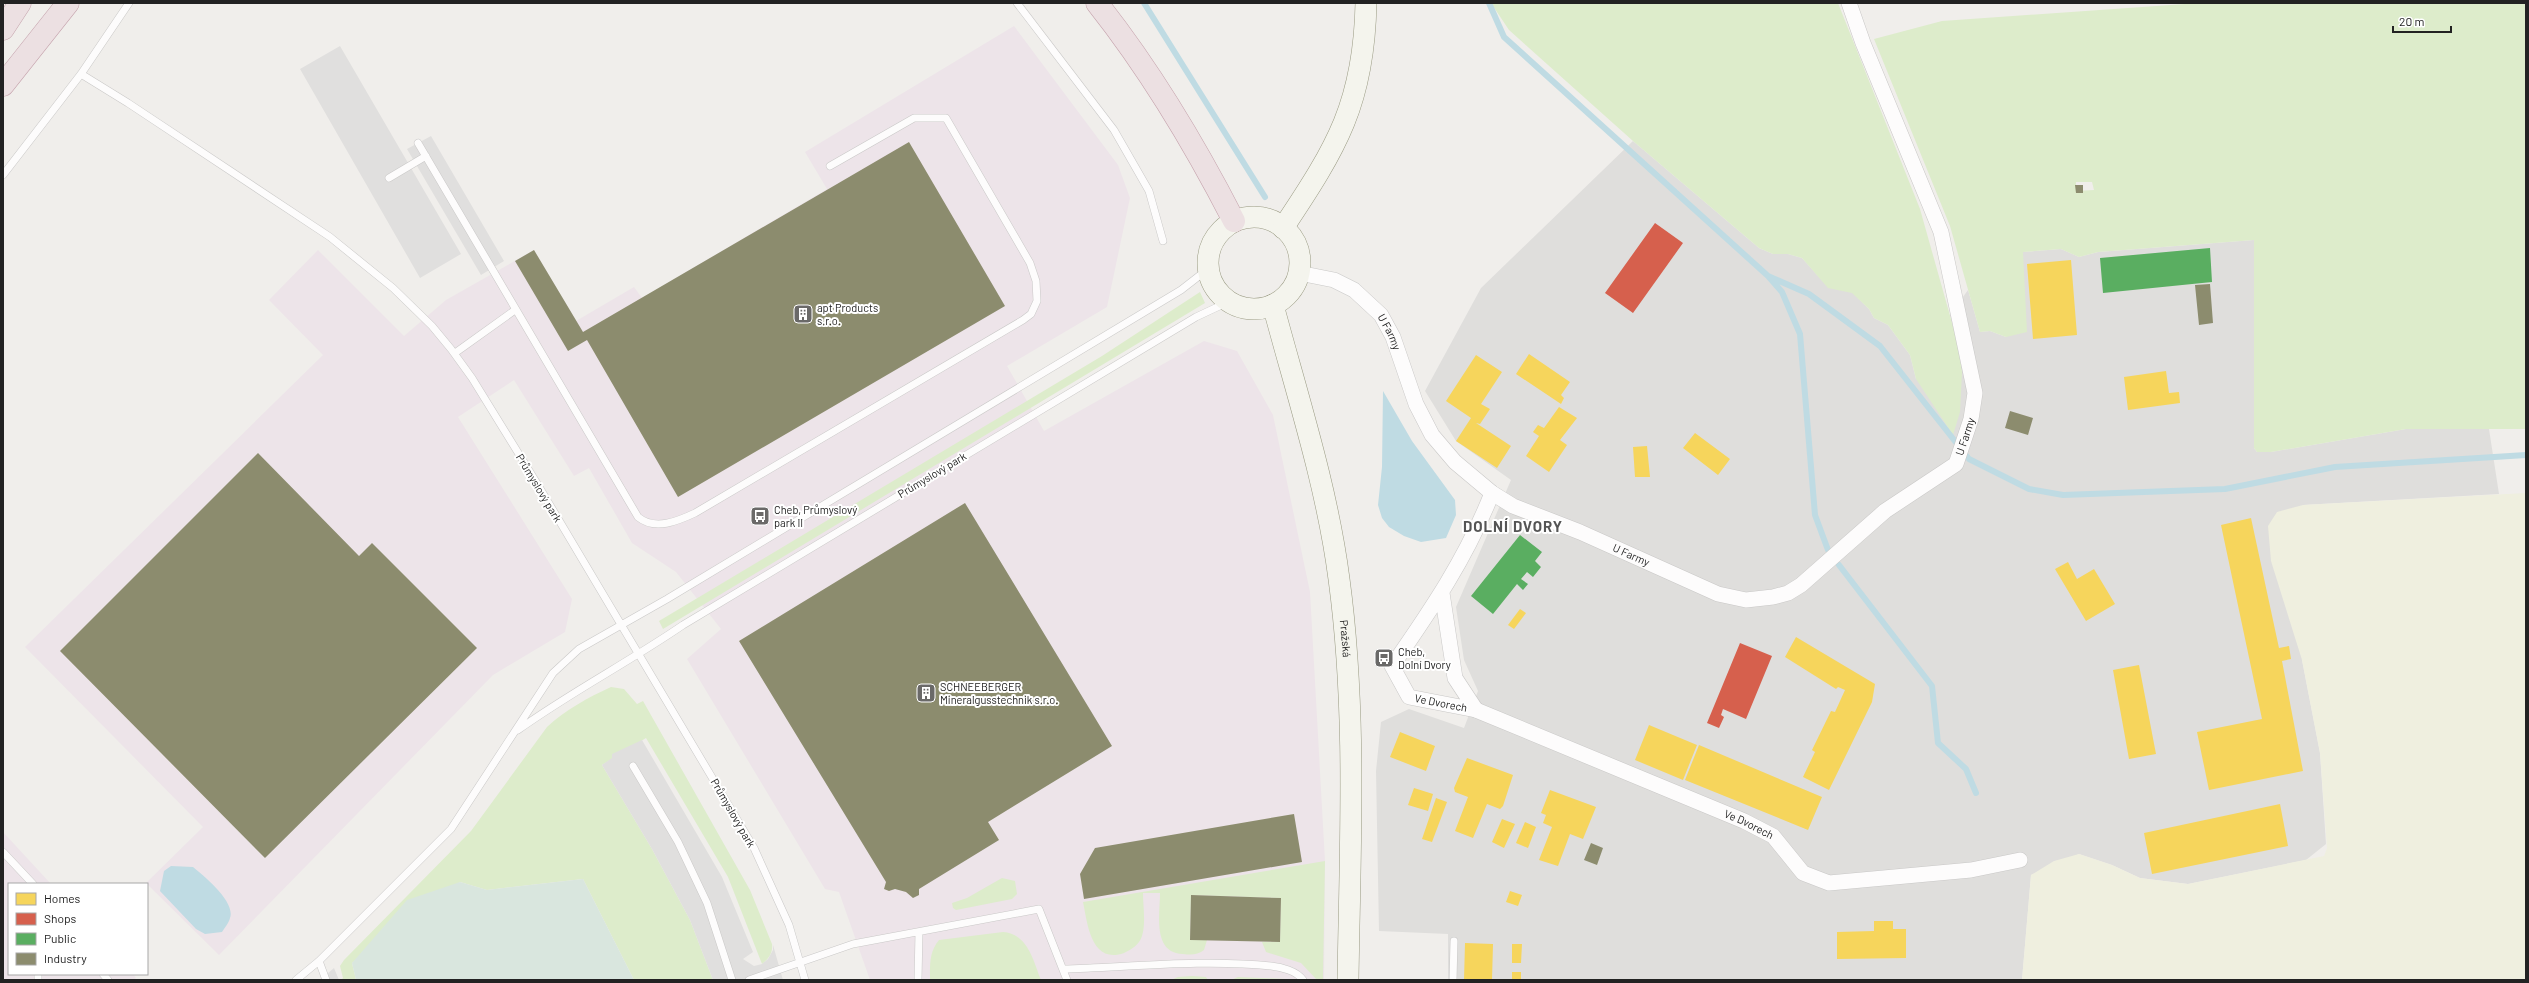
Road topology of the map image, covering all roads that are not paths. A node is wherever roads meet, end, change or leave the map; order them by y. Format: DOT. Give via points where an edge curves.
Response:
graph roads {
  1 [pos="20,3"];
  2 [pos="62,3"];
  3 [pos="68,3"];
  4 [pos="129,3"];
  5 [pos="1017,3"];
  6 [pos="1098,3"];
  7 [pos="1366,3"];
  8 [pos="1849,3"];
  9 [pos="3,29"];
  10 [pos="33,47"];
  11 [pos="81,74"];
  12 [pos="3,85"];
  13 [pos="418,143"];
  14 [pos="426,156"];
  15 [pos="830,166"];
  16 [pos="3,175"];
  17 [pos="389,178"];
  18 [pos="1234,221"];
  19 [pos="1283,228"];
  20 [pos="1163,241"];
  21 [pos="1208,269"];
  22 [pos="1299,273"];
  23 [pos="1228,302"];
  24 [pos="1273,305"];
  25 [pos="515,310"];
  26 [pos="455,353"];
  27 [pos="1492,493"];
  28 [pos="1442,593"];
  29 [pos="621,625"];
  30 [pos="640,655"];
  31 [pos="1476,710"];
  32 [pos="514,733"];
  33 [pos="633,766"];
  34 [pos="3,852"];
  35 [pos="2020,860"];
  36 [pos="32,883"];
  37 [pos="918,932"];
  38 [pos="1454,941"];
  39 [pos="319,961"];
  40 [pos="800,962"];
  41 [pos="1063,969"];
  42 [pos="296,980"];
  43 [pos="326,980"];
  44 [pos="732,980"];
  45 [pos="749,980"];
  46 [pos="805,980"];
  47 [pos="918,980"];
  48 [pos="1067,980"];
  49 [pos="1303,980"];
  50 [pos="1348,980"];
  51 [pos="1454,980"];
  1 -- 9 [label="highway"];
  2 -- 10 [label="highway"];
  3 -- 10 [label="highway"];
  4 -- 11 [label="lane"];
  5 -- 20 [label="lane" via="1114,130 1148,191"];
  6 -- 18 [label="highway" via="1152,80 1205,166"];
  7 -- 19 [label="main road" via="1363,55 1352,103 1324,165"];
  8 -- 27 [label="street, U Farmy" via="1941,232 1975,384 1971,419 1956,464 1885,511 1801,585 1788,593 1746,600 1718,594 1580,532 1513,506"];
  10 -- 12 [label="highway"];
  11 -- 16 [label="lane"];
  11 -- 26 [label="lane, Průmyslový park" via="128,102 330,237 393,288"];
  13 -- 14 [label="lane"];
  14 -- 17 [label="lane"];
  14 -- 25 [label="lane"];
  15 -- 25 [label="lane" via="914,118 946,118 1030,263 1038,292 1035,307 1023,320 686,517 650,524 638,517"];
  18 -- 19 [label="main road" via="1246,217 1259,217"];
  18 -- 21 [label="main road" via="1222,229 1213,241 1208,254"];
  19 -- 22 [label="main road" via="1297,248"];
  21 -- 23 [label="main road" via="1211,282"];
  21 -- 29 [label="lane" via="1181,290"];
  22 -- 24 [label="main road" via="1294,286 1285,297"];
  22 -- 27 [label="street, U Farmy" via="1334,280 1354,290 1381,315 1393,337 1416,404 1432,435 1455,462"];
  23 -- 24 [label="main road" via="1250,309"];
  23 -- 30 [label="lane, Průmyslový park" via="1196,317 683,625"];
  24 -- 50 [label="main road, Pražská" via="1317,472 1339,578 1350,686"];
  25 -- 26 [label="lane"];
  26 -- 29 [label="lane, Průmyslový park"];
  27 -- 28 [label="street, Ve Dvorech" via="1479,525"];
  28 -- 31 [label="street, Ve Dvorech" via="1455,678"];
  28 -- 31 [label="street, Ve Dvorech" via="1392,666 1409,697"];
  29 -- 30 [label="lane, Průmyslový park"];
  29 -- 32 [label="lane" via="579,649 553,673"];
  30 -- 32 [label="lane" via="545,711"];
  30 -- 40 [label="lane, Průmyslový park" via="754,848 789,925"];
  31 -- 35 [label="street, Ve Dvorech" via="1750,824 1773,836 1804,873 1829,883 1971,870"];
  32 -- 39 [label="lane" via="451,829"];
  33 -- 44 [label="lane" via="678,842 703,896"];
  34 -- 36 [label="lane"];
  37 -- 40 [label="lane" via="853,944"];
  37 -- 41 [label="lane" via="1039,909"];
  37 -- 47 [label="lane"];
  38 -- 51 [label="lane"];
  39 -- 42 [label="lane"];
  39 -- 43 [label="lane"];
  40 -- 45 [label="lane"];
  40 -- 46 [label="lane, Průmyslový park"];
  41 -- 48 [label="lane"];
  41 -- 49 [label="lane" via="1200,964 1271,966 1291,971"];
}
